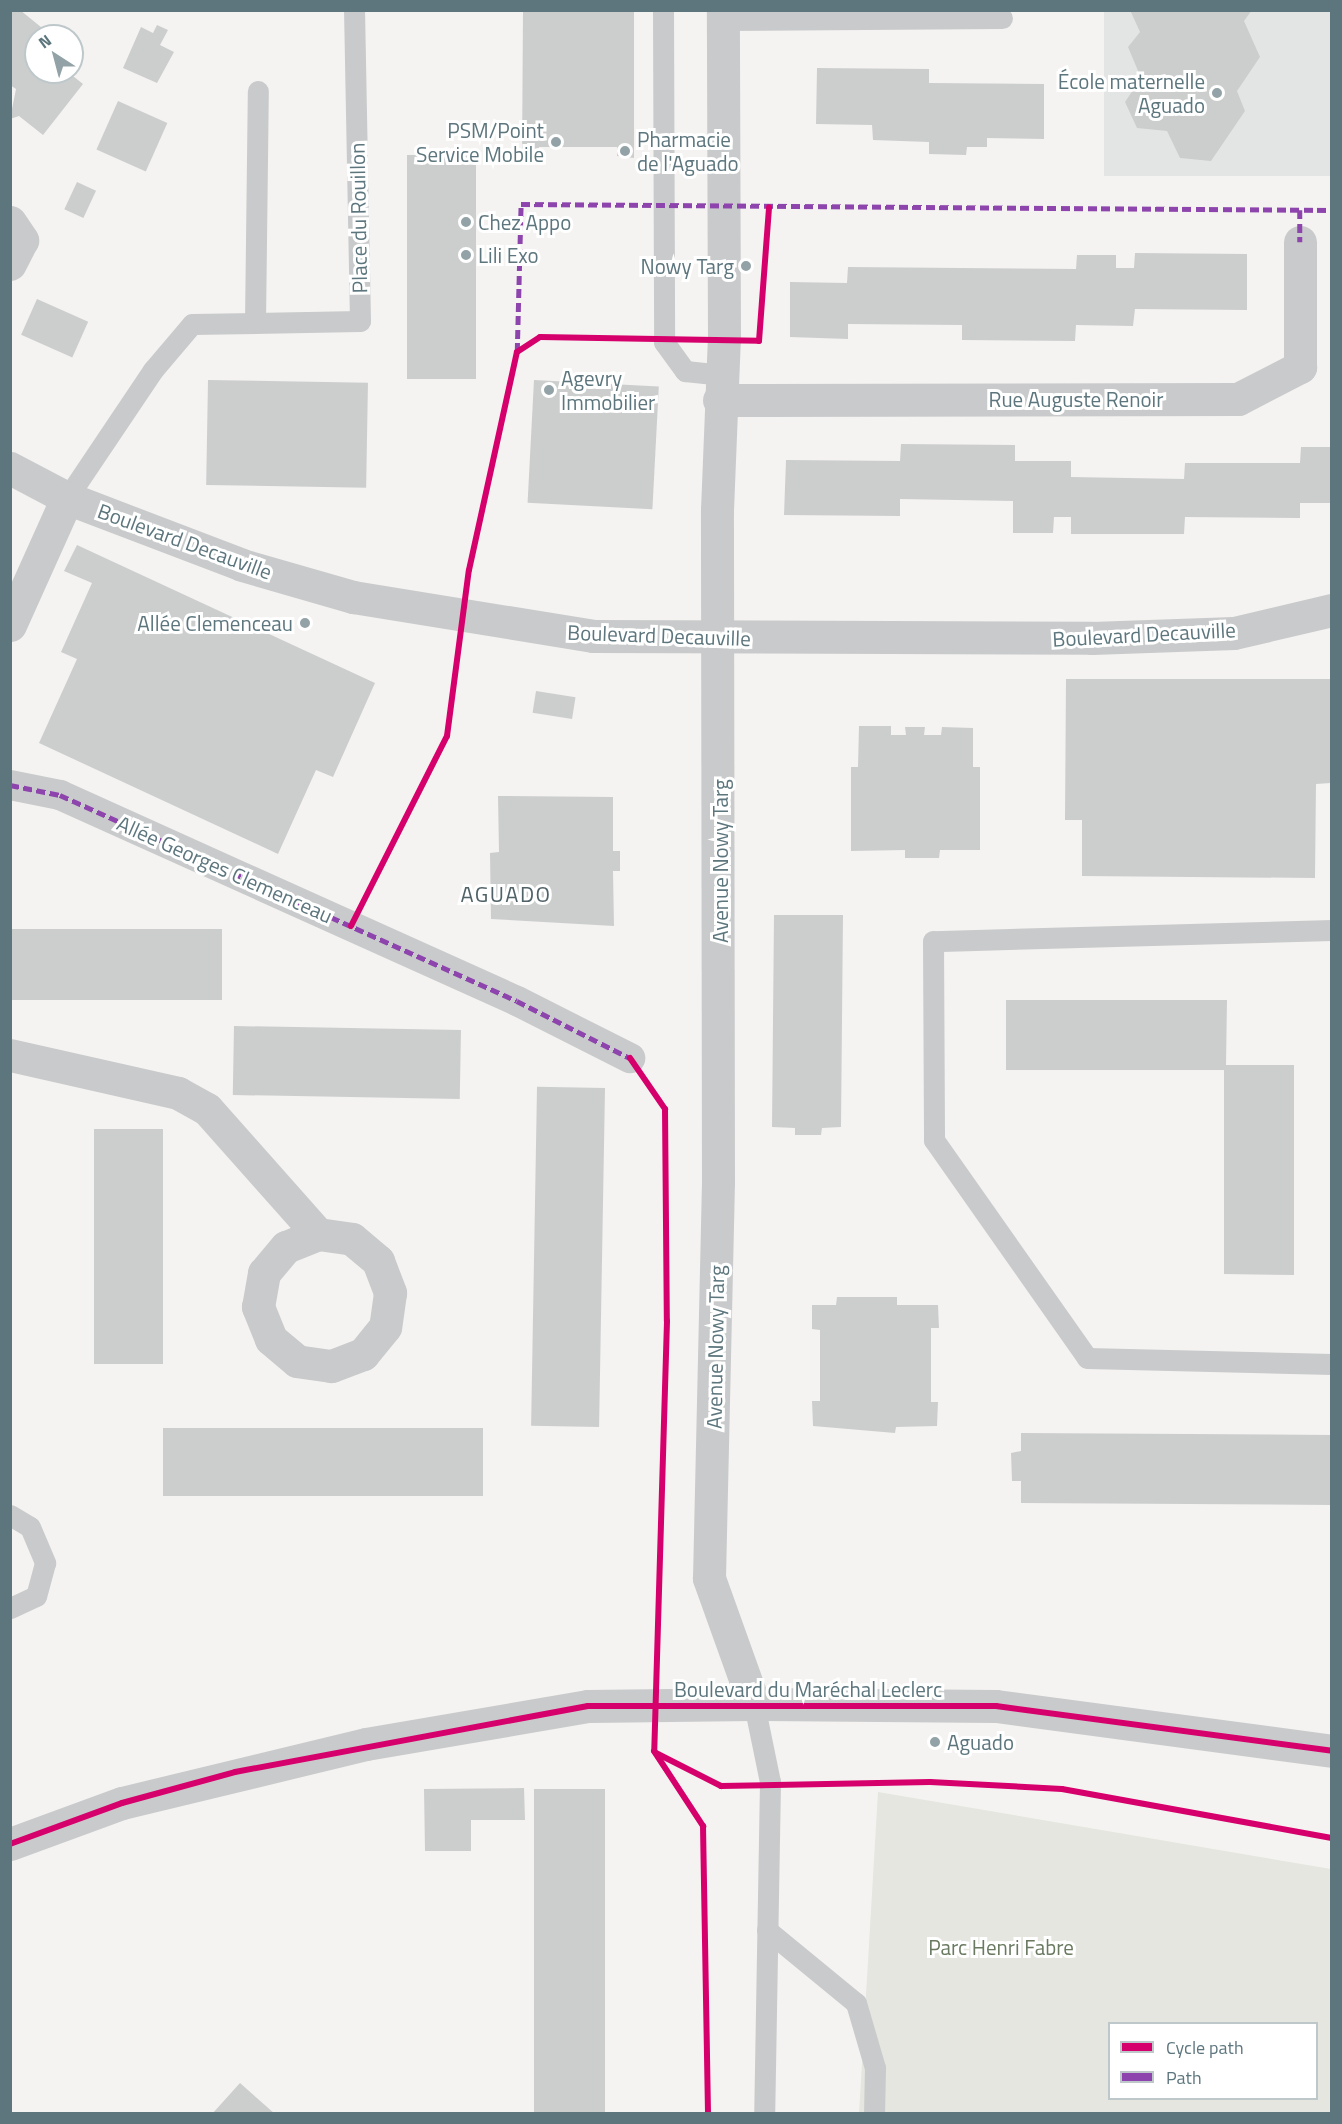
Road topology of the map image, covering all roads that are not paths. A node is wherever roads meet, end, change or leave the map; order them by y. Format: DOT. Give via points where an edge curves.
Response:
graph roads {
  1 [pos="354,10"];
  2 [pos="663,10"];
  3 [pos="724,16"];
  4 [pos="1002,18"];
  5 [pos="258,91"];
  6 [pos="10,222"];
  7 [pos="1300,242"];
  8 [pos="10,264"];
  9 [pos="255,323"];
  10 [pos="720,388"];
  11 [pos="10,468"];
  12 [pos="67,498"];
  13 [pos="1332,610"];
  14 [pos="10,625"];
  15 [pos="721,638"];
  16 [pos="10,784"];
  17 [pos="1332,930"];
  18 [pos="10,1055"];
  19 [pos="630,1058"];
  20 [pos="318,1234"];
  21 [pos="1332,1364"];
  22 [pos="10,1515"];
  23 [pos="10,1608"];
  24 [pos="754,1704"];
  25 [pos="1332,1751"];
  26 [pos="10,1844"];
  27 [pos="767,1930"];
  28 [pos="764,2114"];
  29 [pos="874,2114"];
  1 -- 9 [label="lane, Place du Rouillon" via="360,321"];
  2 -- 10 [label="lane" via="664,342 685,371"];
  3 -- 4 [label="lane"];
  3 -- 10 [label="street, Avenue Nowy Targ"];
  5 -- 9 [label="lane"];
  6 -- 8 [label="street" via="22,240"];
  7 -- 10 [label="street, Rue Auguste Renoir" via="1300,367 1238,399"];
  9 -- 12 [label="lane, Place du Rouillon" via="192,324 153,370"];
  10 -- 15 [label="street, Avenue Nowy Targ"];
  11 -- 12 [label="street, Boulevard Decauville"];
  12 -- 14 [label="street"];
  12 -- 15 [label="street, Boulevard Decauville" via="242,565 364,599 593,636"];
  13 -- 15 [label="street, Boulevard Decauville" via="1234,633"];
  15 -- 24 [label="street, Avenue Nowy Targ" via="710,1578"];
  16 -- 19 [label="street, Allée Georges Clemenceau" via="60,795 517,1001"];
  17 -- 21 [label="lane" via="933,941 934,1140 1087,1358"];
  18 -- 20 [label="street" via="178,1093 207,1109"];
  22 -- 23 [label="lane" via="30,1527 45,1563 36,1596"];
  24 -- 25 [label="street, Boulevard du Maréchal Leclerc" via="996,1706"];
  24 -- 26 [label="street, Boulevard du Maréchal Leclerc" via="588,1706 366,1744 122,1803"];
  24 -- 27 [label="lane" via="770,1782"];
  27 -- 28 [label="lane"];
  27 -- 29 [label="lane" via="856,2003 875,2068"];
}
